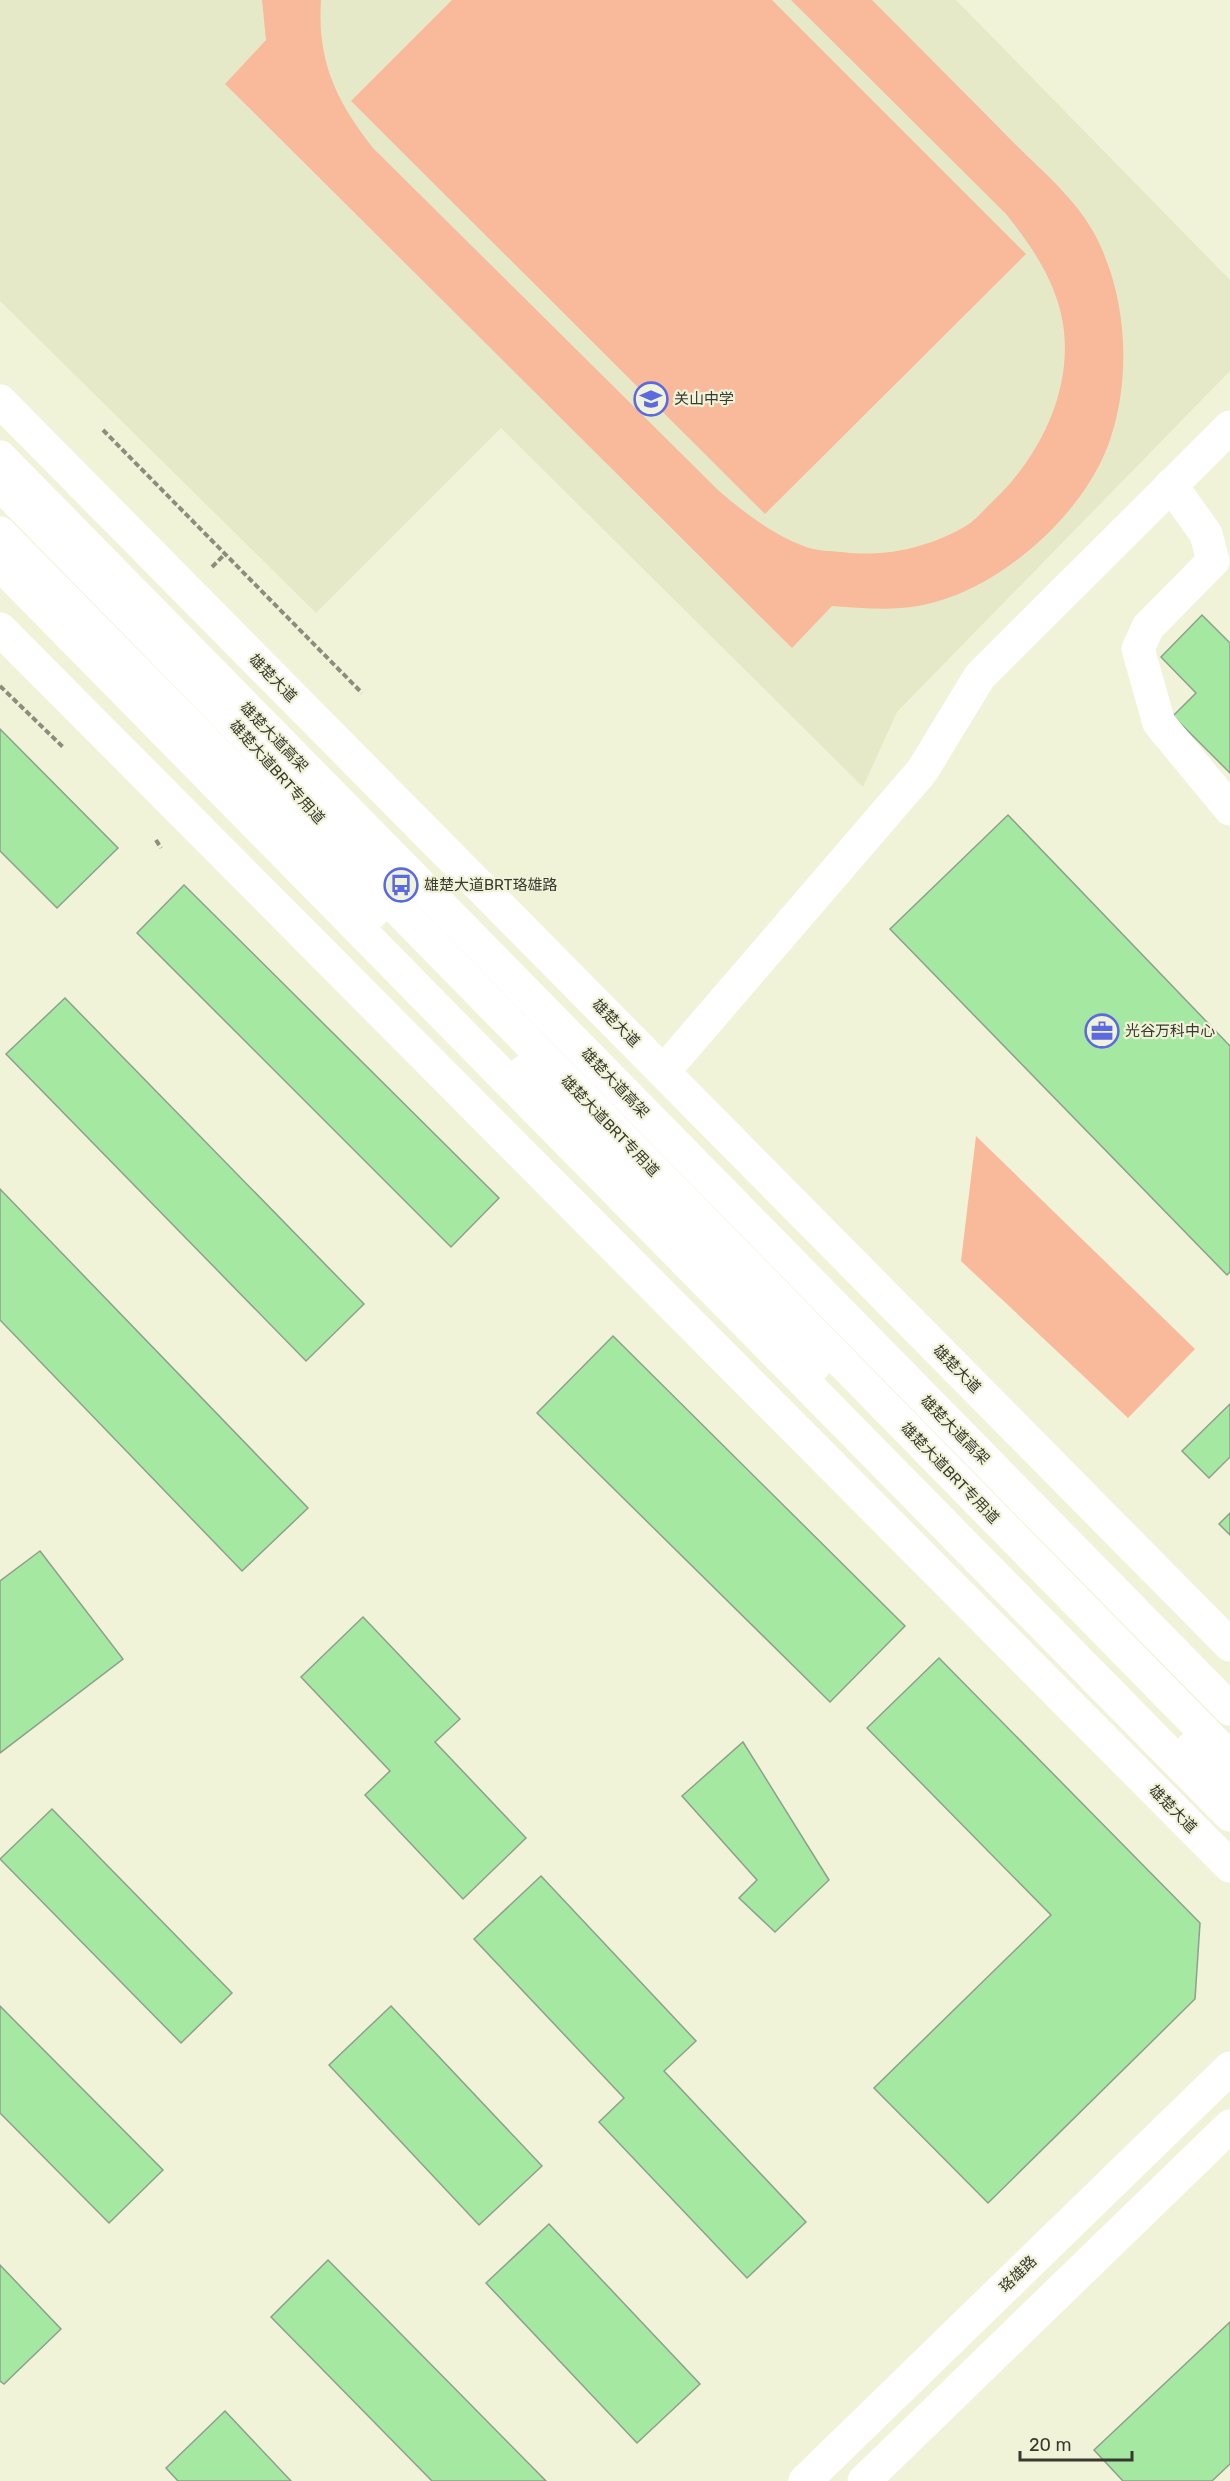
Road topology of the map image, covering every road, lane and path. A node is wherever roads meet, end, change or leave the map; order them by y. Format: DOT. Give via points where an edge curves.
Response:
graph roads {
  1 [pos="0,401"];
  2 [pos="1230,426"];
  3 [pos="103,430"];
  4 [pos="0,457"];
  5 [pos="0,484"];
  6 [pos="1171,485"];
  7 [pos="0,533"];
  8 [pos="0,564"];
  9 [pos="0,629"];
  10 [pos="0,686"];
  11 [pos="362,693"];
  12 [pos="45,733"];
  13 [pos="1230,809"];
  14 [pos="664,1071"];
  15 [pos="1230,1646"];
  16 [pos="1109,1693"];
  17 [pos="1230,1709"];
  18 [pos="1230,1758"];
  19 [pos="1230,1786"];
  20 [pos="1230,1815"];
  21 [pos="1230,1839"];
  22 [pos="1230,1866"];
  23 [pos="1230,2068"];
  24 [pos="1230,2126"];
  25 [pos="805,2481"];
  26 [pos="864,2481"];
  1 -- 14 [label="main road, 雄楚大道"];
  2 -- 6 [label="main road"];
  3 -- 11 [label="path"];
  4 -- 17 [label="main road, 雄楚大道高架"];
  5 -- 18 [label="main road, 雄楚大道BRT专用道" via="259,749 388,898"];
  6 -- 13 [label="main road" via="1206,534 1213,561 1148,627 1138,649 1158,723"];
  6 -- 14 [label="main road" via="980,676 922,771"];
  7 -- 19 [label="main road, 雄楚大道BRT专用道" via="642,1193"];
  8 -- 16 [label="main road"];
  9 -- 22 [label="main road, 雄楚大道"];
  10 -- 12 [label="path"];
  14 -- 15 [label="main road, 雄楚大道"];
  16 -- 20 [label="main road"];
  16 -- 21 [label="main road"];
  23 -- 25 [label="main road, 珞雄路"];
  24 -- 26 [label="main road"];
}
